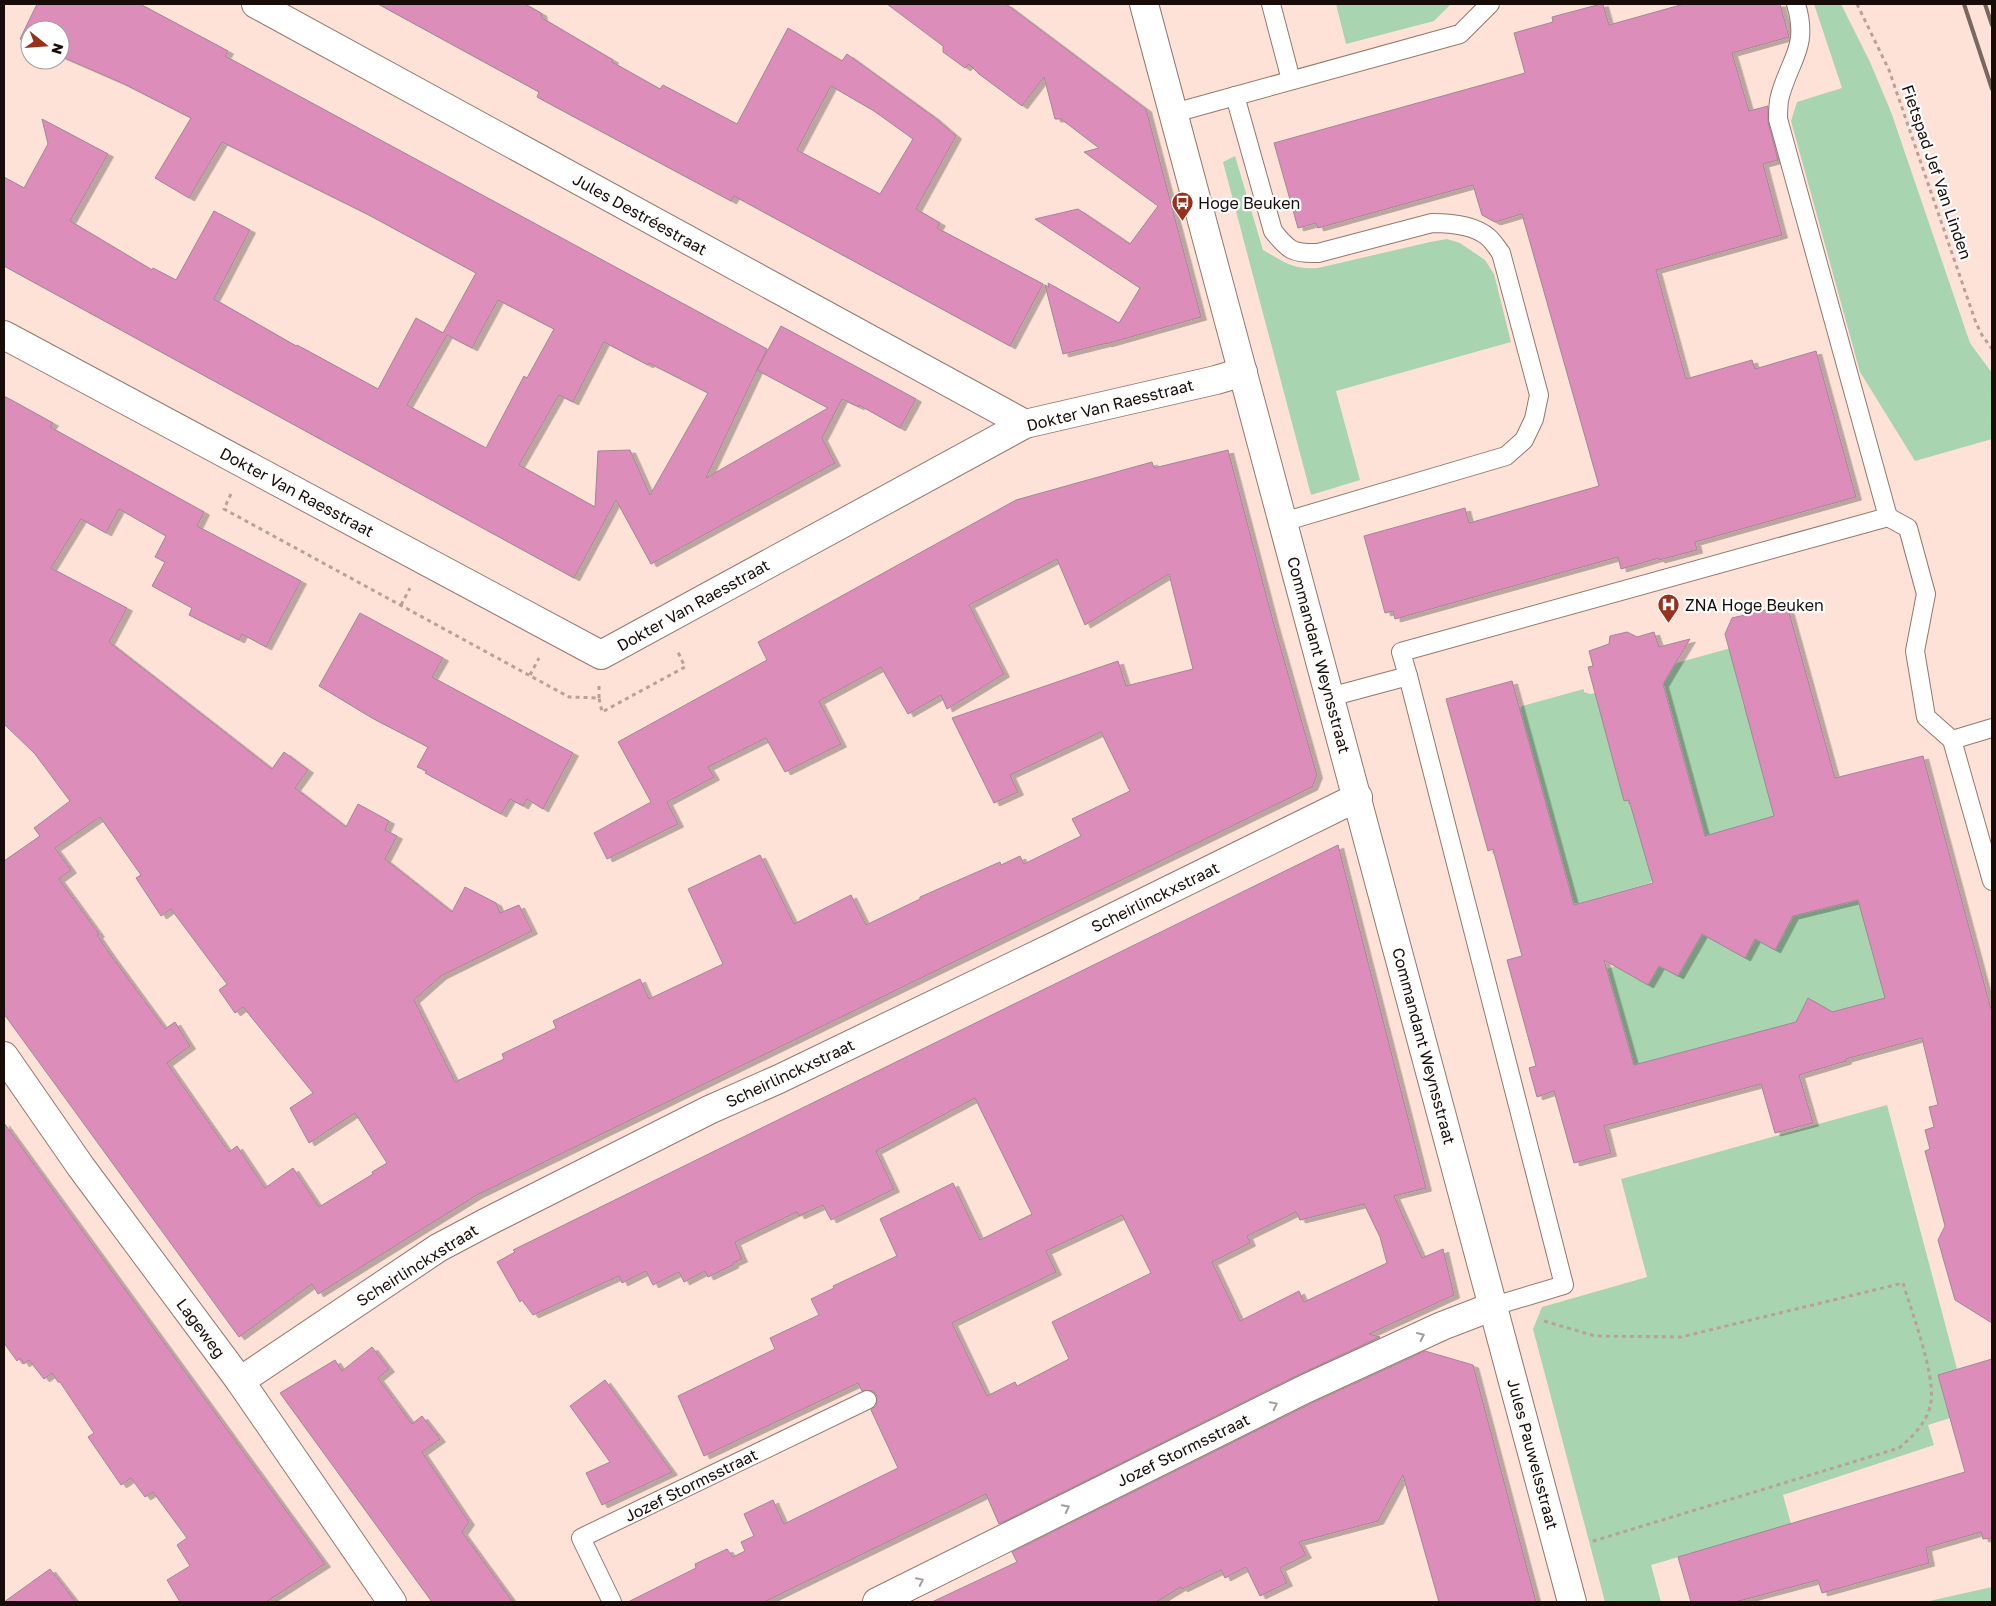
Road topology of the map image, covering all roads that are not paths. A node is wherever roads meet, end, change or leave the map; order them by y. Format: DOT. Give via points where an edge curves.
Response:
graph roads {
  1 [pos="256,4"];
  2 [pos="1144,4"];
  3 [pos="1271,4"];
  4 [pos="1490,4"];
  5 [pos="1796,4"];
  6 [pos="1291,80"];
  7 [pos="1235,96"];
  8 [pos="1174,114"];
  9 [pos="4,335"];
  10 [pos="1243,372"];
  11 [pos="1025,424"];
  12 [pos="1888,517"];
  13 [pos="1283,522"];
  14 [pos="1408,676"];
  15 [pos="1330,697"];
  16 [pos="1992,728"];
  17 [pos="1952,740"];
  18 [pos="1358,797"];
  19 [pos="1992,881"];
  20 [pos="4,1056"];
  21 [pos="1494,1306"];
  22 [pos="240,1381"];
  23 [pos="867,1400"];
  24 [pos="392,1602"];
  25 [pos="612,1602"];
  26 [pos="877,1602"];
  27 [pos="1572,1602"];
  1 -- 11 [label="street, Jules Destréestraat"];
  2 -- 8 [label="street, Commandant Weynsstraat"];
  3 -- 6 [label="lane"];
  4 -- 6 [label="lane" via="1460,34"];
  5 -- 12 [label="lane" via="1800,40 1779,98 1778,119"];
  6 -- 7 [label="lane"];
  7 -- 8 [label="lane"];
  7 -- 13 [label="lane" via="1273,231 1283,244 1299,254 1318,253 1432,223 1451,222 1488,237 1501,253 1539,395 1534,419 1524,440 1506,456"];
  8 -- 10 [label="street, Commandant Weynsstraat"];
  9 -- 11 [label="street, Dokter Van Raesstraat" via="601,656"];
  10 -- 11 [label="street, Dokter Van Raesstraat"];
  10 -- 13 [label="street, Commandant Weynsstraat"];
  12 -- 14 [label="lane" via="1400,652"];
  12 -- 17 [label="lane" via="1908,528 1926,594 1914,651 1926,717"];
  13 -- 15 [label="street, Commandant Weynsstraat"];
  14 -- 15 [label="lane"];
  14 -- 21 [label="lane" via="1564,1285"];
  15 -- 18 [label="street, Commandant Weynsstraat"];
  16 -- 17 [label="lane"];
  17 -- 19 [label="lane"];
  18 -- 21 [label="street, Commandant Weynsstraat"];
  18 -- 22 [label="street, Scheirlinckxstraat" via="779,1079 708,1110 486,1222 438,1248"];
  20 -- 22 [label="street, Lageweg"];
  26 -- 21 [label="street, Jozef Stormsstraat, one-way" via="1305,1390 1442,1326"];
  21 -- 27 [label="street, Jules Pauwelsstraat"];
  22 -- 24 [label="street, Lageweg"];
  23 -- 25 [label="lane, Jozef Stormsstraat" via="581,1538"];
}
